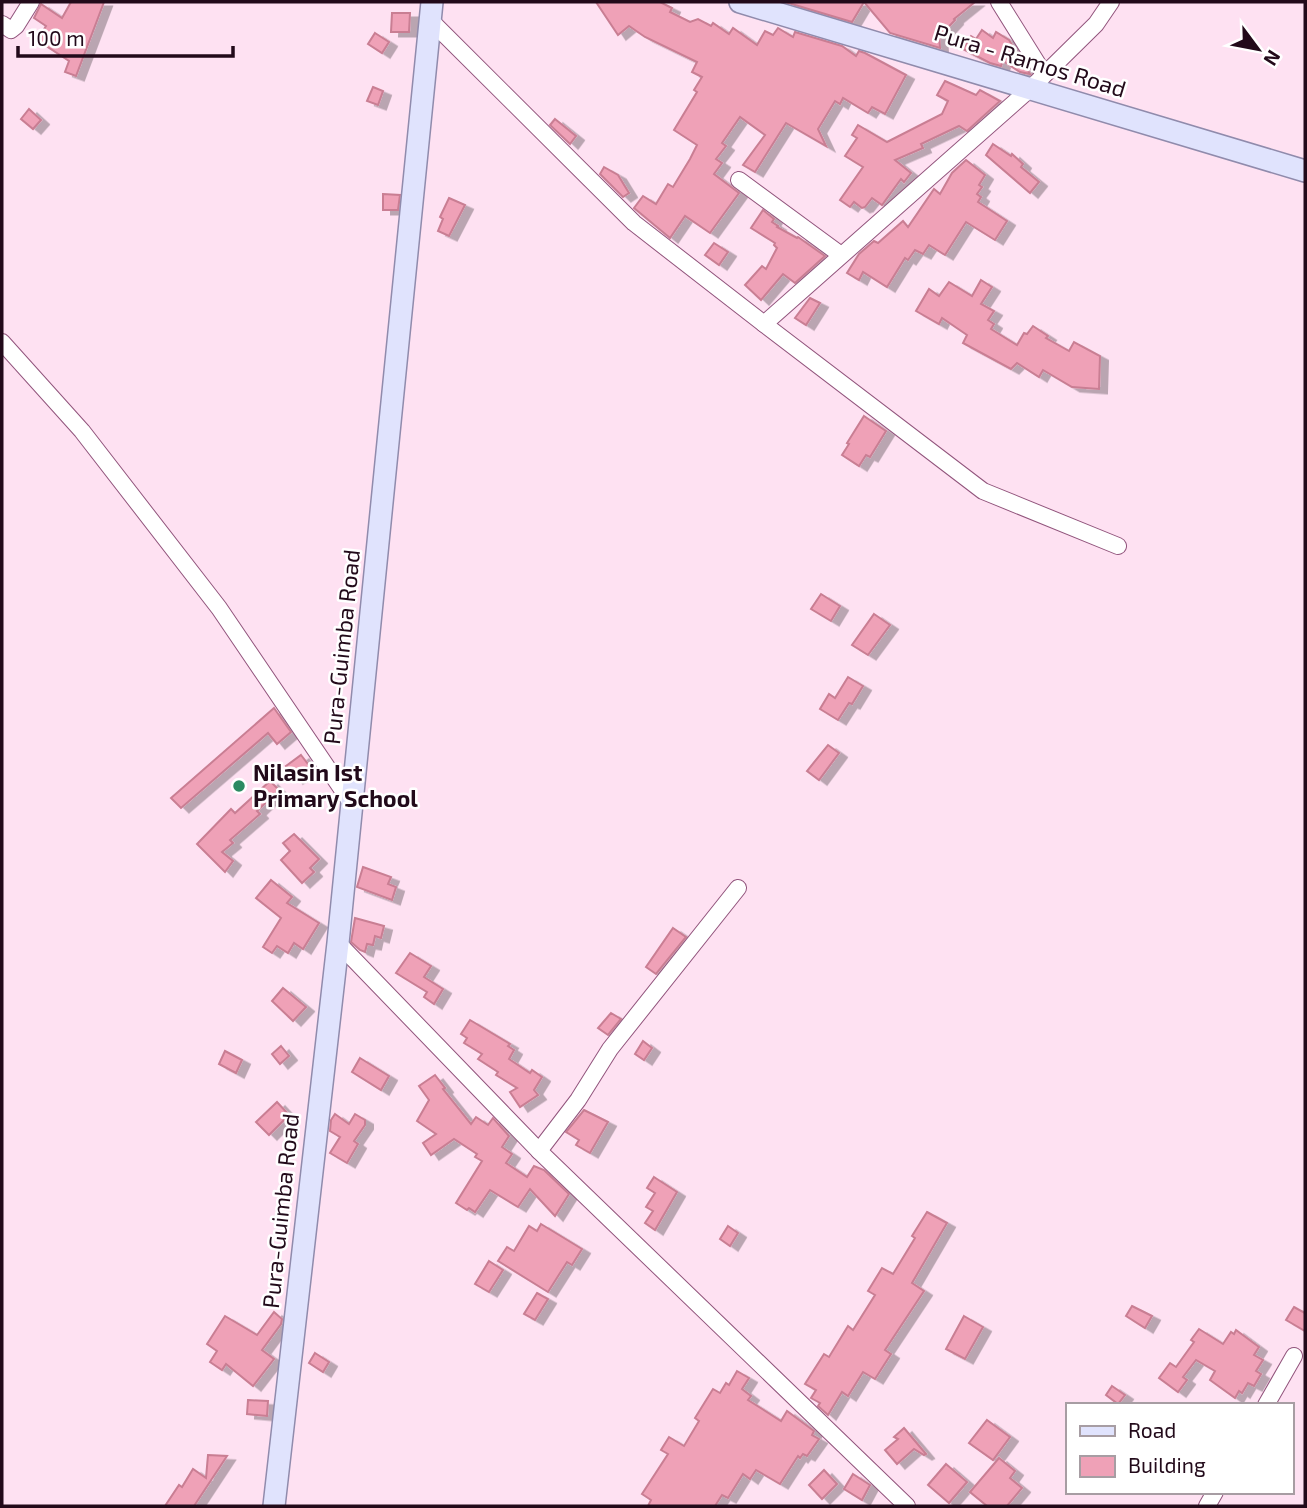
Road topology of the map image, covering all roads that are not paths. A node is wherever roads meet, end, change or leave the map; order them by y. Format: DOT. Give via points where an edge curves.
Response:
graph roads {
  1 [pos="31,2"];
  2 [pos="740,2"];
  3 [pos="999,2"];
  4 [pos="1111,2"];
  5 [pos="431,11"];
  6 [pos="2,24"];
  7 [pos="1037,81"];
  8 [pos="1305,171"];
  9 [pos="739,180"];
  10 [pos="841,255"];
  11 [pos="764,324"];
  12 [pos="2,342"];
  13 [pos="1118,545"];
  14 [pos="352,804"];
  15 [pos="738,888"];
  16 [pos="338,943"];
  17 [pos="539,1151"];
  18 [pos="1294,1356"];
  19 [pos="1267,1403"];
  20 [pos="274,1506"];
  21 [pos="907,1506"];
  1 -- 6 [label="street" via="11,30"];
  2 -- 7 [label="main road, Pura - Ramos Road"];
  3 -- 7 [label="street"];
  4 -- 7 [label="street" via="1096,24"];
  5 -- 11 [label="street" via="634,223"];
  5 -- 14 [label="main road, Pura-Guimba Road"];
  7 -- 8 [label="main road, Pura - Ramos Road"];
  7 -- 10 [label="street"];
  9 -- 10 [label="street"];
  10 -- 11 [label="street"];
  11 -- 13 [label="street" via="982,491"];
  12 -- 14 [label="street" via="82,431 219,608"];
  14 -- 16 [label="main road, Pura-Guimba Road"];
  15 -- 17 [label="street" via="610,1049"];
  16 -- 17 [label="street"];
  16 -- 20 [label="main road, Pura-Guimba Road"];
  17 -- 21 [label="street"];
  18 -- 19 [label="street"];
}
